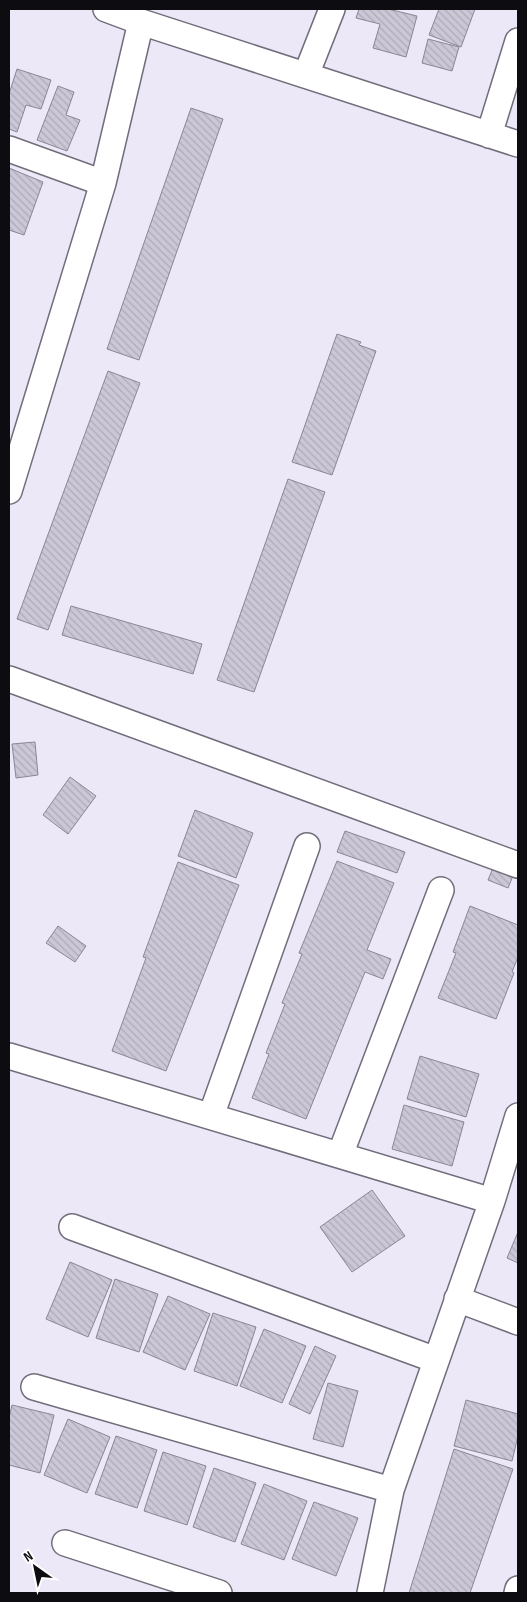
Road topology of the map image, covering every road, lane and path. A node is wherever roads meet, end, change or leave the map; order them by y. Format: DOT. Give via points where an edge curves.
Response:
graph roads {
  1 [pos="106,9"];
  2 [pos="332,9"];
  3 [pos="141,22"];
  4 [pos="518,41"];
  5 [pos="306,75"];
  6 [pos="489,135"];
  7 [pos="518,144"];
  8 [pos="9,149"];
  9 [pos="103,183"];
  10 [pos="9,491"];
  11 [pos="9,679"];
  12 [pos="307,846"];
  13 [pos="518,865"];
  14 [pos="441,890"];
  15 [pos="9,1037"];
  16 [pos="9,1056"];
  17 [pos="211,1116"];
  18 [pos="518,1116"];
  19 [pos="340,1155"];
  20 [pos="492,1201"];
  21 [pos="72,1227"];
  22 [pos="457,1299"];
  23 [pos="518,1322"];
  24 [pos="436,1360"];
  25 [pos="34,1387"];
  26 [pos="391,1490"];
  27 [pos="65,1543"];
  28 [pos="518,1589"];
  29 [pos="218,1593"];
  30 [pos="370,1593"];
  31 [pos="517,1593"];
  1 -- 3 [label="street"];
  2 -- 5 [label="street"];
  3 -- 5 [label="street"];
  3 -- 9 [label="street"];
  4 -- 6 [label="street"];
  5 -- 6 [label="street"];
  6 -- 7 [label="street"];
  8 -- 9 [label="street"];
  9 -- 10 [label="street"];
  11 -- 13 [label="street"];
  12 -- 17 [label="street"];
  14 -- 19 [label="street"];
  15 -- 16 [label="street"];
  16 -- 17 [label="street"];
  17 -- 19 [label="street"];
  18 -- 20 [label="street"];
  19 -- 20 [label="street"];
  20 -- 22 [label="street"];
  21 -- 24 [label="street"];
  22 -- 23 [label="street"];
  22 -- 24 [label="street"];
  24 -- 26 [label="street"];
  25 -- 26 [label="street"];
  26 -- 30 [label="street"];
  27 -- 29 [label="street"];
  28 -- 31 [label="street"];
}
